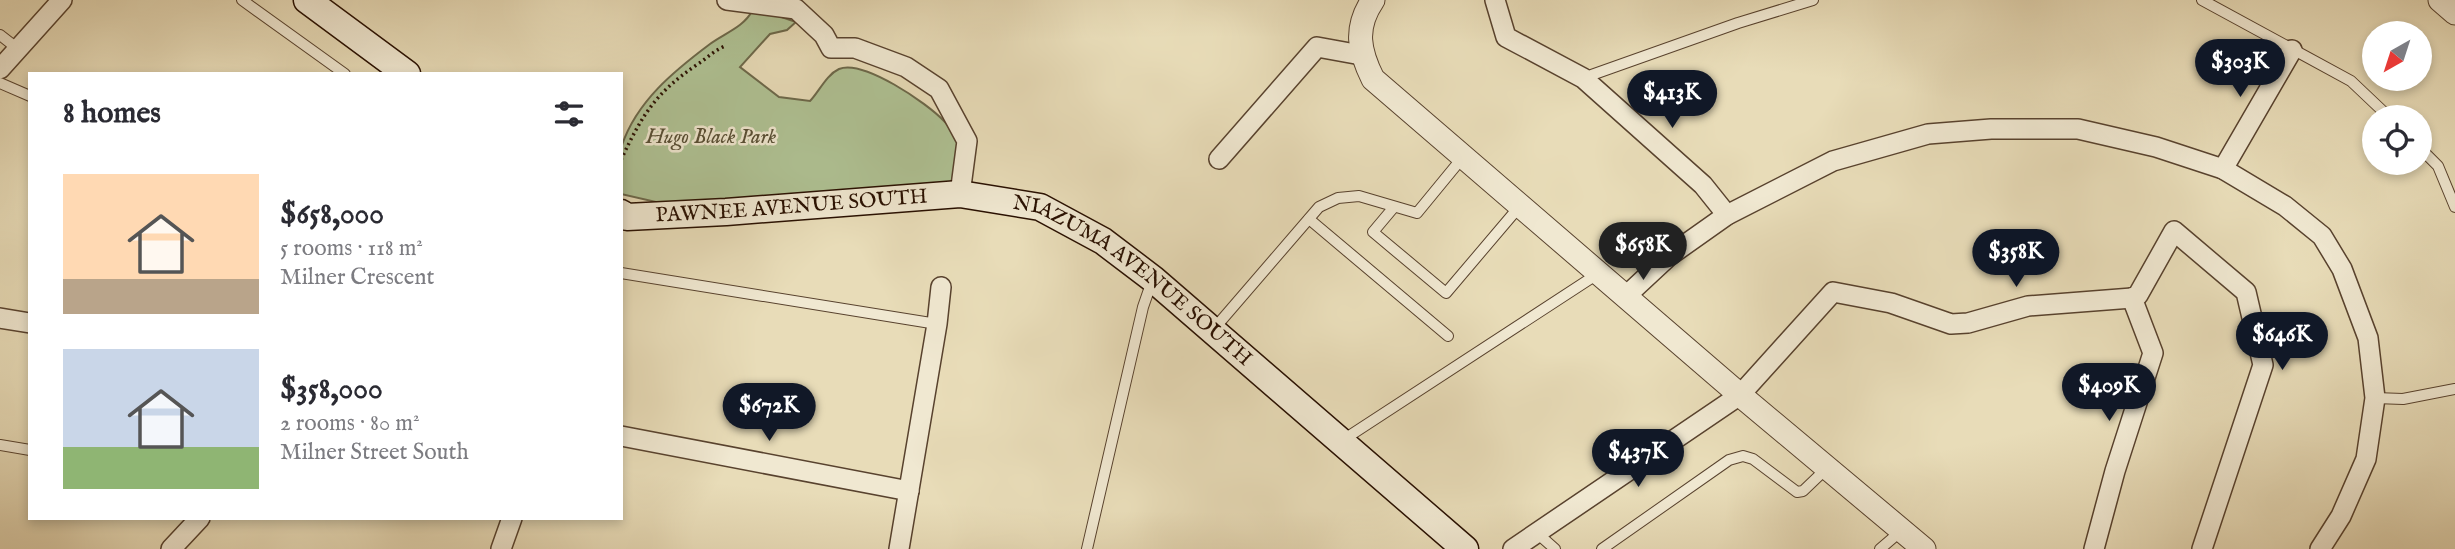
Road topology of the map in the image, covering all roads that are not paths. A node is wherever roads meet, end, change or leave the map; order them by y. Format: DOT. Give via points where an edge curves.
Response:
graph roads {
  1 [pos="62,0"];
  2 [pos="242,0"];
  3 [pos="307,0"];
  4 [pos="727,0"];
  5 [pos="1373,0"];
  6 [pos="1495,0"];
  7 [pos="1813,0"];
  8 [pos="2202,0"];
  9 [pos="2440,0"];
  10 [pos="2455,13"];
  11 [pos="0,35"];
  12 [pos="18,49"];
  13 [pos="2292,50"];
  14 [pos="1361,55"];
  15 [pos="0,69"];
  16 [pos="342,72"];
  17 [pos="404,72"];
  18 [pos="1583,78"];
  19 [pos="0,83"];
  20 [pos="28,95"];
  21 [pos="2376,105"];
  22 [pos="1464,157"];
  23 [pos="1219,159"];
  24 [pos="2432,160"];
  25 [pos="2223,169"];
  26 [pos="960,194"];
  27 [pos="1394,206"];
  28 [pos="1520,206"];
  29 [pos="2455,207"];
  30 [pos="1727,215"];
  31 [pos="1309,219"];
  32 [pos="623,220"];
  33 [pos="623,273"];
  34 [pos="1598,273"];
  35 [pos="1153,279"];
  36 [pos="941,287"];
  37 [pos="1626,296"];
  38 [pos="2132,298"];
  39 [pos="0,318"];
  40 [pos="28,323"];
  41 [pos="937,324"];
  42 [pos="1213,330"];
  43 [pos="1448,336"];
  44 [pos="2455,389"];
  45 [pos="1740,395"];
  46 [pos="2375,398"];
  47 [pos="623,436"];
  48 [pos="1342,441"];
  49 [pos="0,445"];
  50 [pos="28,450"];
  51 [pos="1827,468"];
  52 [pos="909,491"];
  53 [pos="198,520"];
  54 [pos="511,520"];
  55 [pos="1902,530"];
  56 [pos="1537,533"];
  57 [pos="171,549"];
  58 [pos="501,549"];
  59 [pos="899,549"];
  60 [pos="1087,549"];
  61 [pos="1465,549"];
  62 [pos="1513,549"];
  63 [pos="1555,549"];
  64 [pos="1602,549"];
  65 [pos="1880,549"];
  66 [pos="1924,549"];
  67 [pos="2094,549"];
  68 [pos="2202,549"];
  69 [pos="2320,549"];
  1 -- 12 [label="street"];
  2 -- 16 [label="lane"];
  3 -- 17 [label="main road"];
  4 -- 26 [label="street" via="796,9 831,48 855,48 906,67 939,89 968,141"];
  5 -- 14 [label="street" via="1360,30"];
  6 -- 18 [label="street" via="1506,37"];
  7 -- 18 [label="lane"];
  8 -- 13 [label="lane"];
  9 -- 10 [label="street"];
  11 -- 12 [label="lane"];
  12 -- 15 [label="street"];
  13 -- 21 [label="lane" via="2351,81"];
  13 -- 25 [label="street"];
  14 -- 22 [label="street" via="1373,79"];
  14 -- 23 [label="street" via="1317,47"];
  18 -- 30 [label="street" via="1703,185"];
  19 -- 20 [label="lane"];
  22 -- 27 [label="lane" via="1417,213"];
  22 -- 28 [label="street"];
  24 -- 29 [label="lane"];
  25 -- 30 [label="street" via="2078,129 1928,134 1833,161"];
  25 -- 46 [label="street" via="2285,206 2322,236 2342,269 2368,338"];
  26 -- 32 [label="main road, PAWNEE AVENUE SOUTH"];
  26 -- 35 [label="main road, NIAZUMA AVENUE SOUTH" via="1040,207 1103,241"];
  27 -- 28 [label="lane" via="1373,232 1446,293"];
  27 -- 31 [label="lane" via="1359,196 1338,198"];
  28 -- 34 [label="street"];
  30 -- 37 [label="street" via="1669,256"];
  31 -- 42 [label="lane"];
  31 -- 43 [label="lane"];
  33 -- 41 [label="lane"];
  34 -- 37 [label="street"];
  34 -- 48 [label="lane"];
  35 -- 42 [label="main road, NIAZUMA AVENUE SOUTH"];
  35 -- 60 [label="lane"];
  36 -- 41 [label="street"];
  37 -- 45 [label="street"];
  38 -- 45 [label="street" via="2028,306 1951,324 1891,303 1833,292"];
  38 -- 67 [label="street" via="2153,353"];
  38 -- 68 [label="street" via="2174,231 2246,292 2263,365"];
  39 -- 40 [label="street"];
  41 -- 52 [label="street"];
  42 -- 48 [label="main road, NIAZUMA AVENUE SOUTH"];
  44 -- 46 [label="lane" via="2403,399"];
  45 -- 51 [label="street"];
  45 -- 56 [label="street"];
  46 -- 69 [label="street" via="2366,459 2341,516"];
  47 -- 52 [label="street"];
  48 -- 61 [label="main road, NIAZUMA AVENUE SOUTH"];
  49 -- 50 [label="lane"];
  51 -- 55 [label="street"];
  51 -- 64 [label="lane" via="1797,492 1753,459 1729,460"];
  52 -- 59 [label="street"];
  53 -- 57 [label="street"];
  54 -- 58 [label="street"];
  55 -- 65 [label="lane"];
  55 -- 66 [label="street"];
  56 -- 62 [label="street"];
  56 -- 63 [label="lane"];
}
